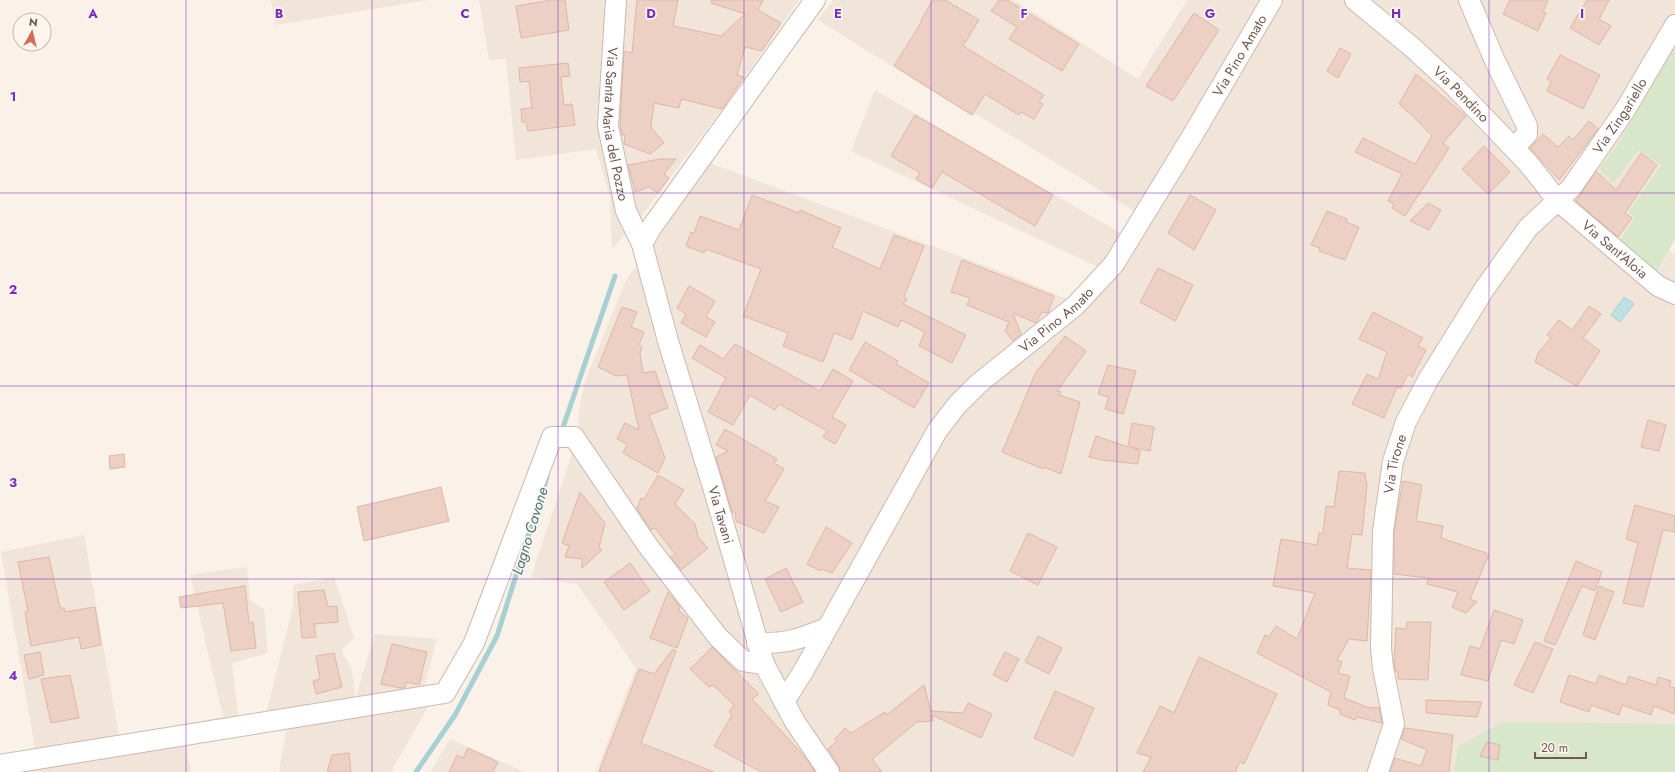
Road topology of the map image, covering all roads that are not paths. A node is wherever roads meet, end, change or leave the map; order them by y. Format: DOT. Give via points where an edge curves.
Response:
graph roads {
  1 [pos="616,0"];
  2 [pos="815,0"];
  3 [pos="1272,0"];
  4 [pos="1354,0"];
  5 [pos="1469,0"];
  6 [pos="1675,25"];
  7 [pos="1514,148"];
  8 [pos="1557,200"];
  9 [pos="642,244"];
  10 [pos="1675,294"];
  11 [pos="827,628"];
  12 [pos="757,643"];
  13 [pos="764,664"];
  14 [pos="784,702"];
  15 [pos="0,765"];
  16 [pos="829,772"];
  17 [pos="1378,772"];
  1 -- 9 [label="street, Via Santa Maria del Pozzo" via="608,126 626,211"];
  2 -- 9 [label="street" via="650,228"];
  3 -- 11 [label="street, Via Pino Amato" via="1114,264 1076,305 978,384 957,404 937,431"];
  4 -- 7 [label="street, Via Pendino" via="1413,48"];
  5 -- 7 [label="street" via="1527,126 1527,134"];
  6 -- 8 [label="street, Via Zingariello" via="1625,110 1571,188"];
  7 -- 8 [label="street, Via Pendino"];
  8 -- 10 [label="street, Via Sant'Aloia" via="1658,286"];
  8 -- 17 [label="street, Via Tirone" via="1528,228 1485,288 1428,380 1406,422 1393,461 1383,531 1381,648 1394,724"];
  9 -- 12 [label="street, Via Tavani"];
  11 -- 12 [label="street" via="800,639"];
  11 -- 14 [label="street, Via Pino Amato"];
  12 -- 13 [label="street, Via Tavani"];
  13 -- 14 [label="street, Via Tavani"];
  13 -- 15 [label="street" via="743,661 718,637 648,546 574,437 552,436 474,643 445,693"];
  14 -- 16 [label="street, Via Tavani"];
}
